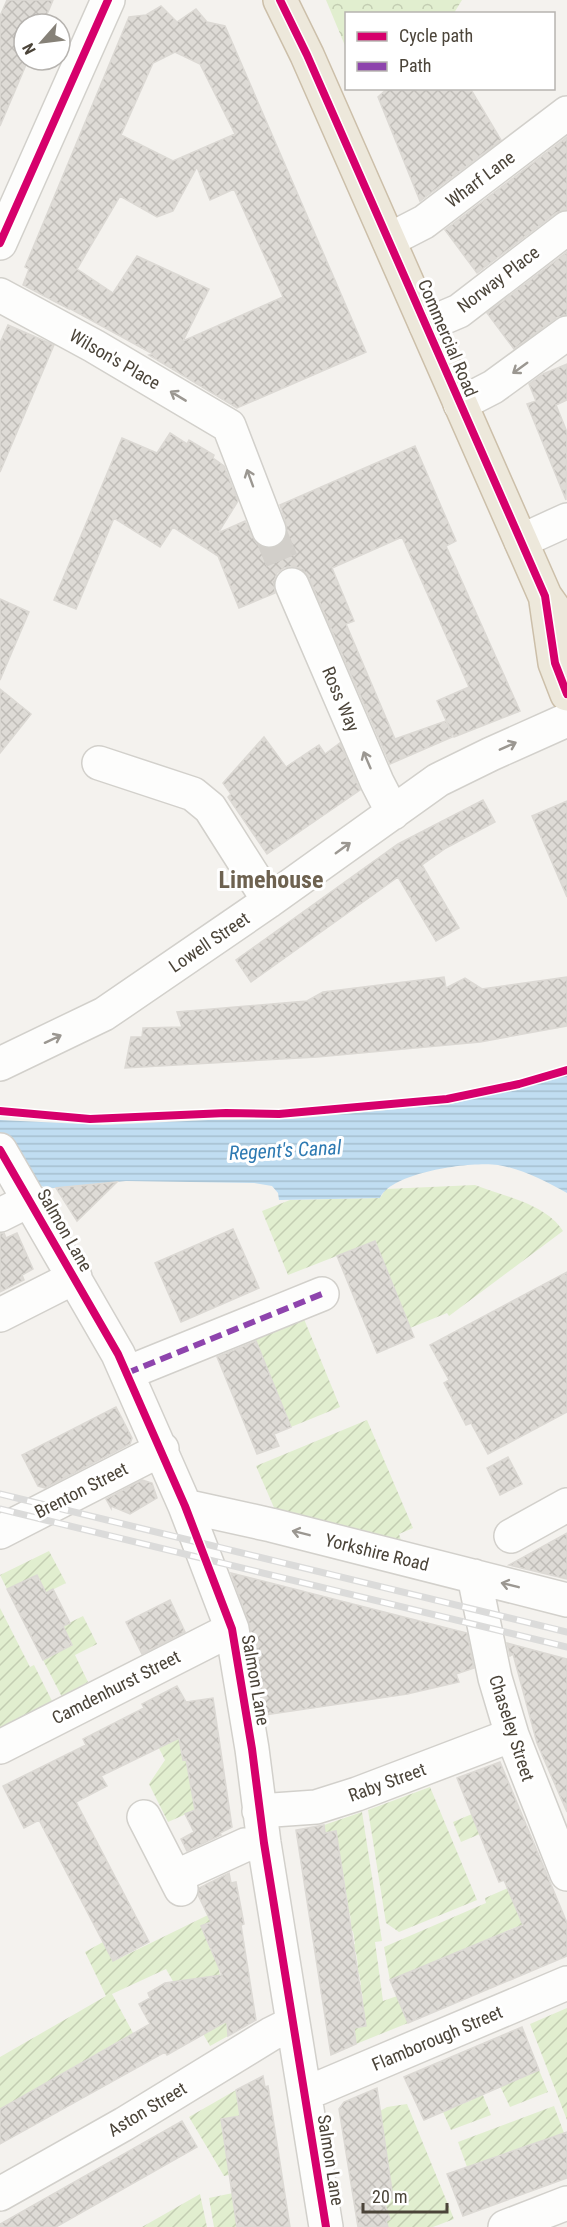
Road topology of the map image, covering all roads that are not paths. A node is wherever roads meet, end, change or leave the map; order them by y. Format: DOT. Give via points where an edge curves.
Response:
graph roads {
  1 [pos="108,0"];
  2 [pos="280,0"];
  3 [pos="567,113"];
  4 [pos="567,228"];
  5 [pos="389,240"];
  6 [pos="0,243"];
  7 [pos="0,295"];
  8 [pos="426,325"];
  9 [pos="567,333"];
  10 [pos="460,404"];
  11 [pos="567,520"];
  12 [pos="269,530"];
  13 [pos="521,541"];
  14 [pos="292,585"];
  15 [pos="545,596"];
  16 [pos="567,627"];
  17 [pos="567,694"];
  18 [pos="567,720"];
  19 [pos="99,763"];
  20 [pos="393,813"];
  21 [pos="269,901"];
  22 [pos="0,1064"];
  23 [pos="0,1150"];
  24 [pos="25,1192"];
  25 [pos="0,1215"];
  26 [pos="75,1277"];
  27 [pos="322,1294"];
  28 [pos="0,1315"];
  29 [pos="127,1373"];
  30 [pos="162,1449"];
  31 [pos="567,1505"];
  32 [pos="185,1506"];
  33 [pos="0,1532"];
  34 [pos="511,1536"];
  35 [pos="474,1576"];
  36 [pos="567,1600"];
  37 [pos="232,1629"];
  38 [pos="512,1735"];
  39 [pos="0,1747"];
  40 [pos="259,1811"];
  41 [pos="144,1816"];
  42 [pos="264,1843"];
  43 [pos="567,1874"];
  44 [pos="567,1983"];
  45 [pos="293,2023"];
  46 [pos="305,2090"];
  47 [pos="0,2194"];
  48 [pos="567,2203"];
  49 [pos="326,2227"];
  50 [pos="505,2227"];
  1 -- 6 [label="street"];
  2 -- 5 [label="highway, Commercial Road"];
  3 -- 5 [label="street, Wharf Lane" via="423,222"];
  4 -- 8 [label="street, Norway Place" via="459,311"];
  5 -- 8 [label="highway, Commercial Road"];
  12 -- 7 [label="street, Wilson's Place, one-way" via="229,426"];
  8 -- 10 [label="highway, Commercial Road"];
  9 -- 10 [label="street, one-way" via="494,387"];
  10 -- 13 [label="highway, Commercial Road"];
  11 -- 13 [label="street"];
  13 -- 15 [label="highway, Commercial Road"];
  20 -- 14 [label="street, Ross Way, one-way"];
  15 -- 16 [label="highway, Commercial Road"];
  15 -- 17 [label="highway, Commercial Road" via="555,663"];
  20 -- 18 [label="street, Lowell Street, one-way" via="438,780"];
  19 -- 21 [label="street" via="193,794 210,808"];
  21 -- 20 [label="street, Lowell Street, one-way"];
  22 -- 21 [label="street, Lowell Street, one-way" via="104,1014"];
  23 -- 24 [label="street, Salmon Lane"];
  24 -- 25 [label="street"];
  24 -- 26 [label="street, Salmon Lane"];
  26 -- 28 [label="street"];
  26 -- 29 [label="street, Salmon Lane"];
  27 -- 29 [label="street"];
  29 -- 30 [label="street, Salmon Lane"];
  30 -- 32 [label="street, Salmon Lane"];
  30 -- 33 [label="street, Brenton Street"];
  31 -- 34 [label="street"];
  35 -- 32 [label="street, Yorkshire Road, one-way"];
  32 -- 37 [label="street, Salmon Lane"];
  36 -- 35 [label="street, Yorkshire Road, one-way"];
  35 -- 38 [label="street, Chaseley Street" via="495,1678"];
  37 -- 39 [label="street, Camdenhurst Street"];
  37 -- 40 [label="street, Salmon Lane"];
  38 -- 40 [label="street, Raby Street" via="316,1807"];
  38 -- 43 [label="street, Chaseley Street"];
  40 -- 42 [label="street, Salmon Lane"];
  41 -- 42 [label="street" via="178,1883 245,1845"];
  42 -- 45 [label="street, Salmon Lane"];
  44 -- 46 [label="street, Flamborough Street" via="322,2087"];
  45 -- 46 [label="street, Salmon Lane"];
  45 -- 47 [label="street, Aston Street"];
  46 -- 49 [label="street, Salmon Lane"];
  48 -- 50 [label="street"];
}
